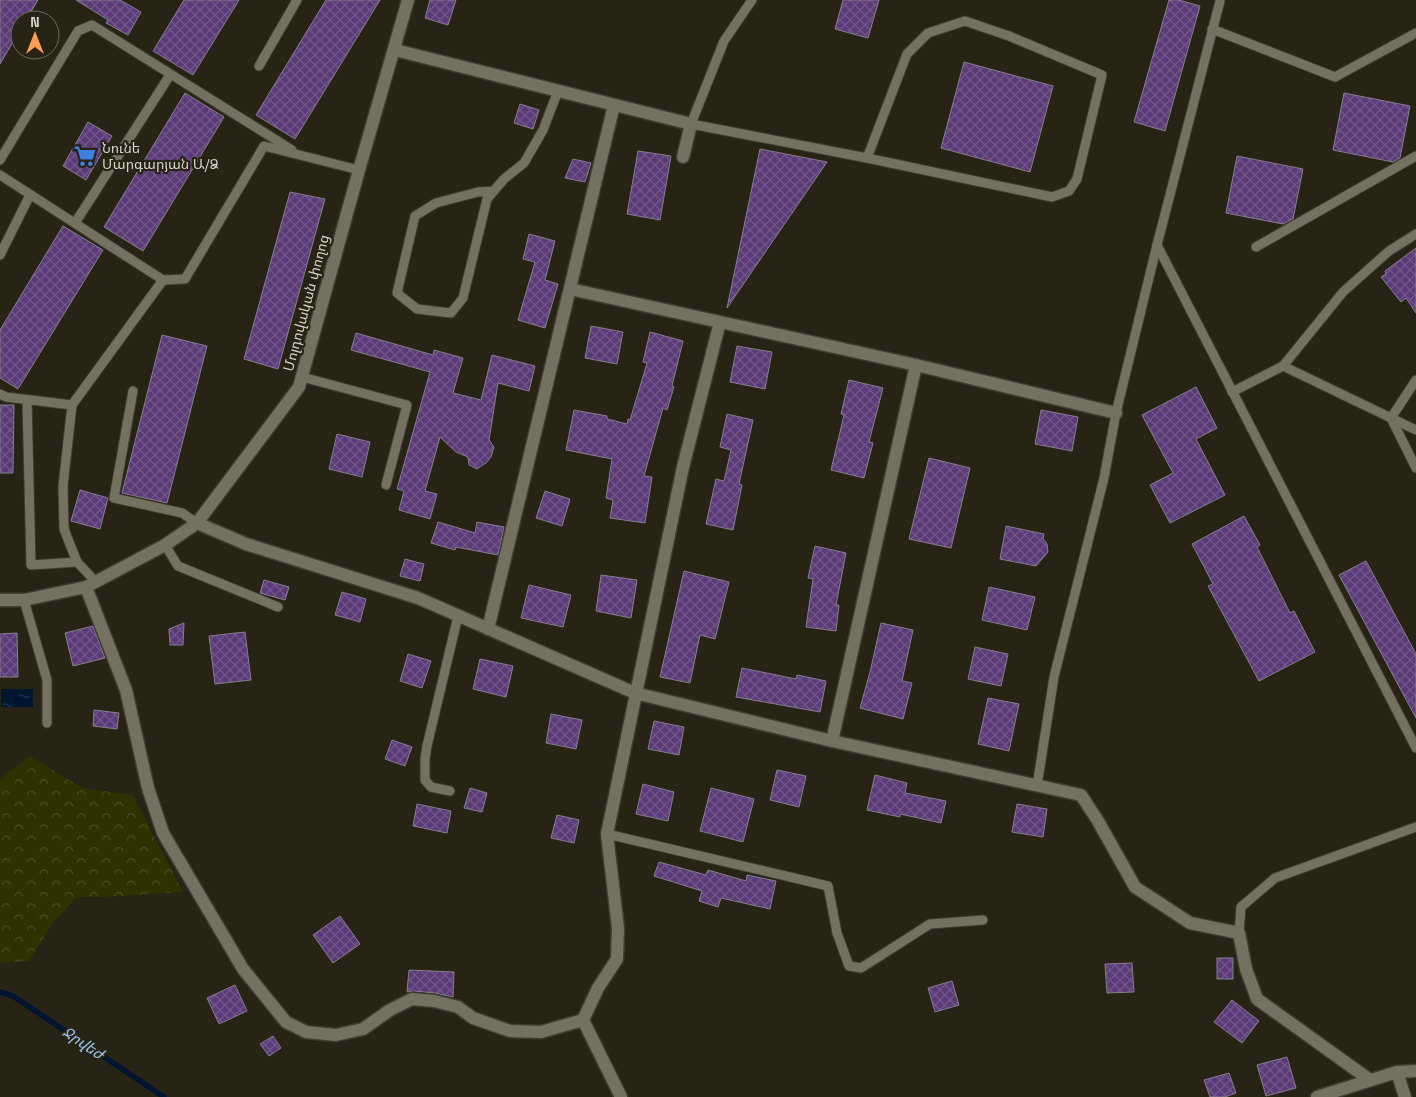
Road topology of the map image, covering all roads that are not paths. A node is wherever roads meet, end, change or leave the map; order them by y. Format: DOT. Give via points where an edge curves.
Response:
graph roads {
  1 [pos="297,0"];
  2 [pos="408,0"];
  3 [pos="752,0"];
  4 [pos="1220,1"];
  5 [pos="1212,29"];
  6 [pos="1416,33"];
  7 [pos="395,50"];
  8 [pos="259,66"];
  9 [pos="170,74"];
  10 [pos="558,91"];
  11 [pos="614,106"];
  12 [pos="691,124"];
  13 [pos="301,156"];
  14 [pos="1416,156"];
  15 [pos="683,157"];
  16 [pos="867,158"];
  17 [pos="0,160"];
  18 [pos="359,170"];
  19 [pos="0,175"];
  20 [pos="494,191"];
  21 [pos="30,195"];
  22 [pos="75,224"];
  23 [pos="1416,234"];
  24 [pos="1157,245"];
  25 [pos="1256,247"];
  26 [pos="0,255"];
  27 [pos="163,280"];
  28 [pos="570,289"];
  29 [pos="720,322"];
  30 [pos="916,365"];
  31 [pos="1283,366"];
  32 [pos="302,377"];
  33 [pos="1416,380"];
  34 [pos="133,391"];
  35 [pos="1232,392"];
  36 [pos="0,394"];
  37 [pos="26,400"];
  38 [pos="72,405"];
  39 [pos="1116,413"];
  40 [pos="1391,418"];
  41 [pos="1416,430"];
  42 [pos="1416,468"];
  43 [pos="386,485"];
  44 [pos="197,524"];
  45 [pos="165,545"];
  46 [pos="77,562"];
  47 [pos="91,584"];
  48 [pos="0,600"];
  49 [pos="24,600"];
  50 [pos="278,607"];
  51 [pos="458,616"];
  52 [pos="488,629"];
  53 [pos="635,693"];
  54 [pos="47,723"];
  55 [pos="832,741"];
  56 [pos="1416,748"];
  57 [pos="1037,786"];
  58 [pos="450,791"];
  59 [pos="1416,827"];
  60 [pos="607,834"];
  61 [pos="984,920"];
  62 [pos="1239,933"];
  63 [pos="584,1020"];
  64 [pos="1416,1071"];
  65 [pos="1397,1072"];
  66 [pos="1370,1080"];
  67 [pos="621,1097"];
  68 [pos="1317,1097"];
  69 [pos="1405,1097"];
  1 -- 8 [label="lane"];
  2 -- 7 [label="street, Մոլդովական փողոց"];
  3 -- 12 [label="lane" via="724,41"];
  4 -- 5 [label="lane"];
  5 -- 6 [label="lane" via="1335,77"];
  5 -- 24 [label="lane"];
  7 -- 10 [label="street"];
  7 -- 18 [label="street, Մոլդովական փողոց"];
  9 -- 13 [label="lane"];
  9 -- 17 [label="lane" via="92,25 78,31"];
  9 -- 22 [label="lane"];
  10 -- 11 [label="street"];
  10 -- 20 [label="lane" via="543,130 524,163"];
  11 -- 12 [label="street"];
  11 -- 28 [label="street"];
  12 -- 15 [label="street"];
  12 -- 16 [label="lane"];
  13 -- 18 [label="lane"];
  13 -- 27 [label="lane" via="264,146 185,280"];
  14 -- 25 [label="lane"];
  16 -- 16 [label="lane" via="1052,197 1069,191 1077,179 1102,75 965,21 928,32 907,54"];
  18 -- 32 [label="street, Մոլդովական փողոց"];
  19 -- 21 [label="lane"];
  20 -- 20 [label="lane" via="487,199 463,298 451,313 417,309 397,294 415,216 436,203"];
  21 -- 22 [label="lane"];
  21 -- 26 [label="lane"];
  22 -- 27 [label="lane"];
  23 -- 31 [label="lane" via="1389,251 1343,292"];
  24 -- 35 [label="lane"];
  24 -- 39 [label="lane"];
  27 -- 38 [label="lane"];
  28 -- 29 [label="street"];
  28 -- 52 [label="street"];
  29 -- 30 [label="street"];
  29 -- 53 [label="street" via="683,468"];
  30 -- 39 [label="street"];
  30 -- 55 [label="street"];
  31 -- 35 [label="lane"];
  31 -- 40 [label="lane"];
  32 -- 43 [label="lane" via="407,405"];
  32 -- 44 [label="street, Մոլդովական փողոց" via="299,387"];
  33 -- 40 [label="lane"];
  34 -- 44 [label="lane" via="114,498 182,513"];
  35 -- 56 [label="lane"];
  36 -- 37 [label="lane"];
  37 -- 38 [label="lane"];
  37 -- 46 [label="lane" via="31,565"];
  38 -- 46 [label="lane" via="63,486 64,528"];
  39 -- 57 [label="lane" via="1104,478 1054,677"];
  40 -- 41 [label="lane"];
  40 -- 42 [label="lane"];
  44 -- 45 [label="street, Մոլդովական փողոց"];
  44 -- 51 [label="street" via="246,544 418,598"];
  45 -- 47 [label="street, Մոլդովական փողոց"];
  45 -- 50 [label="lane" via="178,566"];
  46 -- 47 [label="lane"];
  47 -- 49 [label="street, Մոլդովական փողոց"];
  47 -- 63 [label="street" via="126,690 148,788 163,833 243,968 286,1022 306,1032 336,1035 363,1029 390,1010 412,1000 458,1007 473,1018 510,1031 541,1032"];
  48 -- 49 [label="street, Մոլդովական փողոց"];
  49 -- 54 [label="lane" via="47,680"];
  51 -- 52 [label="street"];
  51 -- 58 [label="lane" via="425,759 425,780 431,787"];
  52 -- 53 [label="street"];
  53 -- 55 [label="street"];
  53 -- 60 [label="street"];
  55 -- 57 [label="street"];
  57 -- 62 [label="street" via="1081,795 1135,887 1190,923"];
  59 -- 62 [label="lane" via="1275,878 1241,907"];
  60 -- 61 [label="lane" via="828,886 837,933 849,966 862,968 930,924"];
  60 -- 63 [label="street" via="618,928 617,959 598,988"];
  62 -- 66 [label="street" via="1246,969 1257,999"];
  63 -- 67 [label="street"];
  64 -- 65 [label="street"];
  65 -- 66 [label="street"];
  65 -- 69 [label="street"];
  66 -- 68 [label="street"];
}
